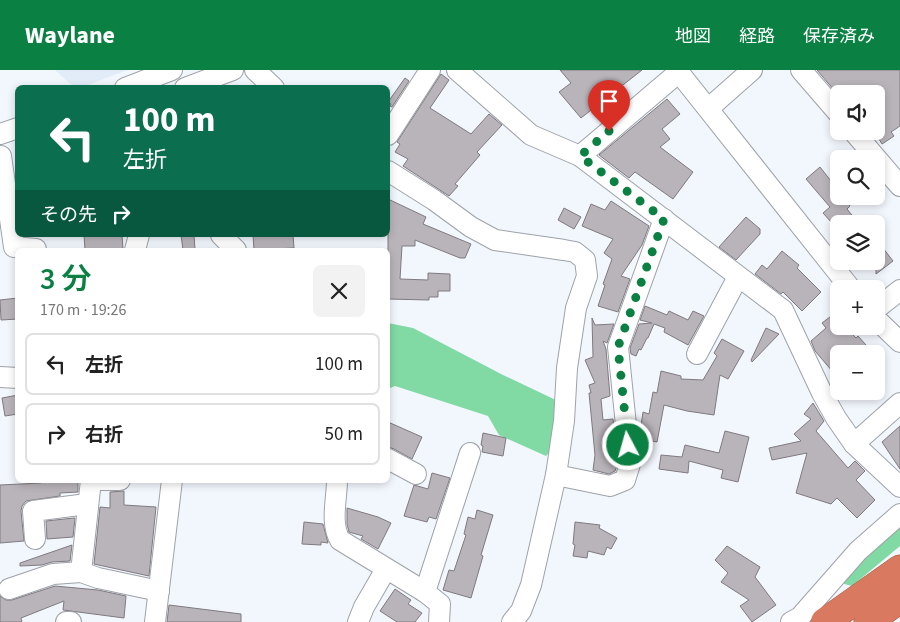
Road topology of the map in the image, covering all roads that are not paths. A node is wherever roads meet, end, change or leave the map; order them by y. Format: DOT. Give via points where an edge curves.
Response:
graph roads {
  1 [pos="172,70"];
  2 [pos="233,70"];
  3 [pos="255,70"];
  4 [pos="430,70"];
  5 [pos="457,70"];
  6 [pos="752,70"];
  7 [pos="801,70"];
  8 [pos="678,71"];
  9 [pos="133,85"];
  10 [pos="193,85"];
  11 [pos="271,85"];
  12 [pos="830,104"];
  13 [pos="709,108"];
  14 [pos="15,129"];
  15 [pos="390,132"];
  16 [pos="0,134"];
  17 [pos="861,140"];
  18 [pos="6,154"];
  19 [pos="580,156"];
  20 [pos="390,172"];
  21 [pos="900,186"];
  22 [pos="664,219"];
  23 [pos="223,237"];
  24 [pos="36,248"];
  25 [pos="234,248"];
  26 [pos="738,276"];
  27 [pos="844,280"];
  28 [pos="900,290"];
  29 [pos="885,302"];
  30 [pos="885,328"];
  31 [pos="900,342"];
  32 [pos="697,354"];
  33 [pos="0,378"];
  34 [pos="15,378"];
  35 [pos="900,403"];
  36 [pos="854,444"];
  37 [pos="470,452"];
  38 [pos="390,460"];
  39 [pos="416,474"];
  40 [pos="556,475"];
  41 [pos="90,483"];
  42 [pos="172,483"];
  43 [pos="337,483"];
  44 [pos="900,487"];
  45 [pos="87,504"];
  46 [pos="900,514"];
  47 [pos="35,539"];
  48 [pos="386,569"];
  49 [pos="900,569"];
  50 [pos="81,572"];
  51 [pos="9,589"];
  52 [pos="159,591"];
  53 [pos="426,592"];
  54 [pos="900,599"];
  55 [pos="66,622"];
  56 [pos="71,622"];
  57 [pos="155,622"];
  58 [pos="358,622"];
  59 [pos="439,622"];
  60 [pos="512,622"];
  61 [pos="791,622"];
  62 [pos="825,622"];
  63 [pos="868,622"];
  1 -- 9 [label="street"];
  2 -- 10 [label="street"];
  3 -- 11 [label="street"];
  4 -- 15 [label="street"];
  5 -- 19 [label="street" via="531,134"];
  6 -- 13 [label="street"];
  7 -- 12 [label="street"];
  8 -- 13 [label="street"];
  8 -- 19 [label="street"];
  13 -- 27 [label="street"];
  14 -- 16 [label="street"];
  17 -- 21 [label="street"];
  18 -- 24 [label="street" via="14,247"];
  19 -- 22 [label="street"];
  20 -- 40 [label="street" via="471,227 496,240 575,252 585,260 587,276 576,308"];
  22 -- 26 [label="street"];
  22 -- 40 [label="street" via="618,347 630,464 625,480 610,486"];
  23 -- 25 [label="street"];
  26 -- 32 [label="street"];
  26 -- 36 [label="street" via="783,310 822,393"];
  28 -- 29 [label="street"];
  30 -- 31 [label="street"];
  33 -- 34 [label="street"];
  35 -- 36 [label="street"];
  36 -- 44 [label="street"];
  37 -- 53 [label="street"];
  38 -- 39 [label="street"];
  40 -- 60 [label="street" via="531,585 521,610"];
  41 -- 45 [label="street"];
  42 -- 52 [label="street"];
  43 -- 48 [label="street" via="335,521 340,540"];
  45 -- 47 [label="street" via="33,511"];
  45 -- 50 [label="street"];
  46 -- 61 [label="street" via="858,551 800,617"];
  48 -- 53 [label="street"];
  48 -- 58 [label="street"];
  49 -- 62 [label="highway"];
  50 -- 51 [label="street" via="53,574"];
  50 -- 52 [label="street"];
  52 -- 57 [label="street"];
  53 -- 59 [label="street" via="440,604"];
  54 -- 63 [label="highway"];
  55 -- 56 [label="street"];
}
